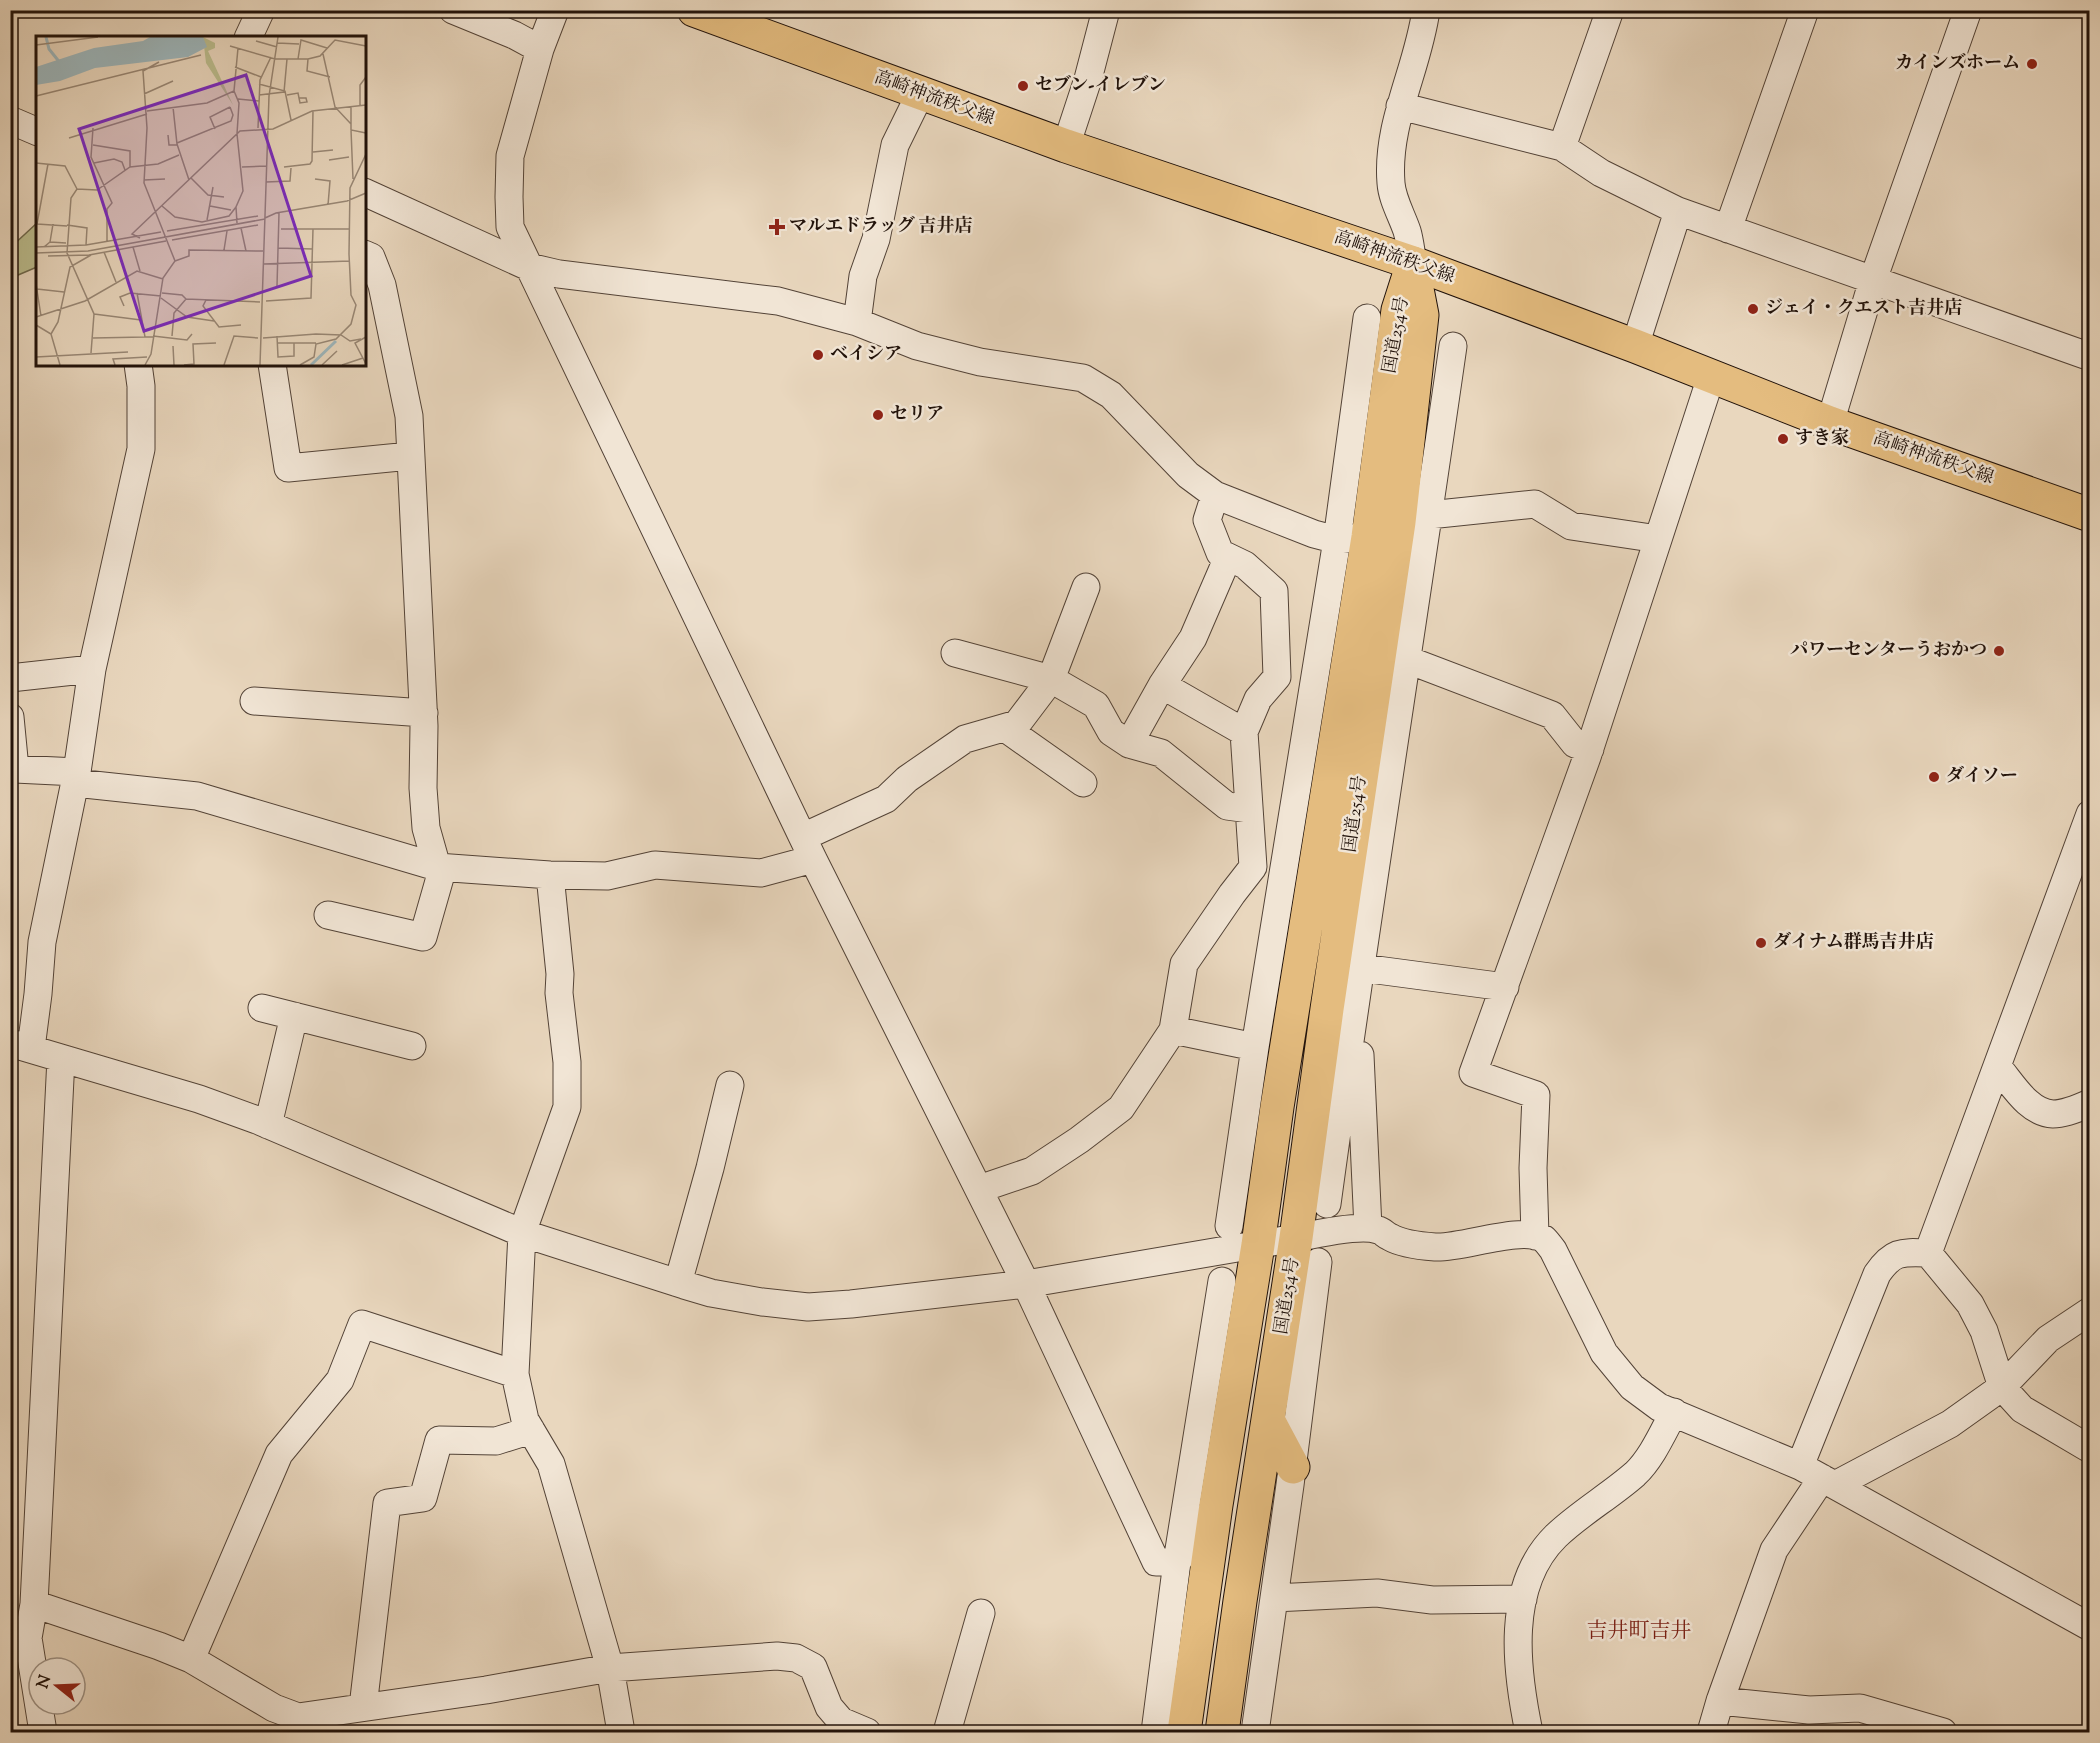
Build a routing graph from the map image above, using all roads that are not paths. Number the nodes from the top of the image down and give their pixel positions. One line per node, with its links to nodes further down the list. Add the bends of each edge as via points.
1 (261, 10): 10 (street)
2 (453, 10): 11 (street)
3 (555, 10): 11 (street)
4 (694, 10): 12 (main road, 高崎神流秩父線)
5 (1106, 10): 16 (street)
6 (1426, 10): 13 (street)
7 (1610, 10): 17 (street)
8 (1805, 10): 20 (street)
9 (1968, 10): 24 (street)
10 (250, 36)
11 (540, 50): 23 (street, via 510,156 510,227)
12 (920, 94): 16 (main road, 高崎神流秩父線); 26 (street, via 895,145 876,239 863,276)
13 (1400, 106): 17 (street); 22 (street, via 1392,137 1390,185 1408,234)
14 (10, 120): 15 (street)
15 (36, 131)
16 (1066, 147): 22 (main road, 高崎神流秩父線)
17 (1562, 147): 19 (street, via 1601,173)
18 (366, 193): 23 (street)
19 (1678, 211): 20 (street); 28 (street)
20 (1728, 229): 24 (street)
21 (366, 255): 34 (street, via 371,257 382,285 409,416)
22 (1413, 263): 28 (main road, 高崎神流秩父線); 35 (main road, 国道254号, via 1422,315); 39 (main road, 国道254号, via 1398,310)
23 (529, 267): 26 (street, via 778,301); 61 (street)
24 (1873, 280): 29 (street); 33 (street)
25 (1367, 318): 39 (street)
26 (857, 322): 36 (street, via 917,346 980,362 1083,378 1111,395 1188,475)
27 (1453, 346): 37 (street)
28 (1635, 346): 32 (main road, 高崎神流秩父線)
29 (2085, 356)
30 (138, 366): 46 (street, via 141,449)
31 (272, 366): 34 (street, via 288,468)
32 (1711, 377): 33 (main road, 高崎神流秩父線); 40 (street)
33 (1830, 423): 38 (main road, 高崎神流秩父線)
34 (410, 456): 51 (street)
35 (1403, 489): 41 (street); 68 (main road, 国道254号)
36 (1215, 495): 39 (street, via 1314,534); 42 (street, via 1207,520 1220,553)
37 (1429, 515): 40 (street, via 1535,504 1571,526); 41 (street)
38 (2090, 515)
39 (1352, 538): 71 (street); 79 (main road, 国道254号)
40 (1658, 539): 56 (street)
41 (1426, 544): 45 (street)
42 (1228, 557): 49 (street, via 1192,638); 54 (street, via 1245,565 1275,591 1276,677 1258,699)
43 (1086, 587): 48 (street)
44 (955, 653): 48 (street)
45 (1408, 660): 56 (street, via 1552,716 1575,744); 65 (street)
46 (92, 669): 47 (street); 57 (street)
47 (10, 678)
48 (1051, 679): 53 (street, via 1017,724); 55 (street, via 1096,705 1111,732)
49 (1162, 685): 54 (street); 55 (street)
50 (254, 701): 51 (street)
51 (424, 714): 62 (street, via 426,828)
52 (10, 717): 57 (street, via 15,769)
53 (1005, 728): 58 (street); 61 (street, via 965,739 907,779 886,799)
54 (1244, 732): 59 (street)
55 (1129, 744): 59 (street, via 1161,753 1227,806)
56 (1590, 749): 66 (street)
57 (76, 778): 62 (street, via 197,796); 72 (street, via 42,942 38,994)
58 (1083, 783)
59 (1250, 809): 70 (street, via 1253,867 1184,964)
60 (2090, 814): 76 (street)
61 (808, 848): 63 (street, via 761,873 655,866 607,876); 81 (street)
62 (440, 867): 63 (street); 64 (street, via 423,937)
63 (550, 875): 85 (street, via 567,1062 567,1107)
64 (328, 915)
65 (1362, 964): 66 (street); 68 (street); 74 (street)
66 (1505, 987): 86 (street, via 1473,1073 1536,1095)
67 (262, 1008): 69 (street)
68 (1327, 1010): 87 (main road, 国道254号)
69 (294, 1016): 73 (street); 80 (street)
70 (1173, 1030): 71 (street); 81 (street, via 1121,1108 1032,1171)
71 (1256, 1041): 79 (street); 83 (street)
72 (21, 1045): 75 (street)
73 (412, 1046)
74 (1347, 1054): 82 (street); 84 (street, via 1360,1055)
75 (61, 1058): 80 (street, via 199,1099); 107 (street)
76 (1997, 1066): 78 (street, via 2030,1106 2052,1114); 89 (street)
77 (730, 1085): 92 (street)
78 (2090, 1103)
79 (1277, 1107): 88 (main road, 国道254号)
80 (268, 1125): 85 (street)
81 (979, 1189): 93 (street)
82 (1327, 1204)
83 (1229, 1226)
84 (1368, 1228): 86 (street, via 1381,1230 1390,1238 1437,1247); 87 (street)
85 (522, 1233): 92 (street); 95 (street)
86 (1535, 1236): 97 (street, via 1553,1250 1604,1353 1616,1369 1632,1387 1659,1407)
87 (1296, 1238): 88 (street); 98 (main road, 国道254号)
88 (1258, 1245): 93 (street); 103 (main road, 国道254号)
89 (1928, 1253): 96 (street, via 1970,1304 1984,1331); 102 (street, via 1893,1255 1877,1274)
90 (1318, 1262): 101 (street)
91 (1222, 1281): 104 (street)
92 (678, 1283): 93 (street, via 711,1293 808,1307)
93 (1026, 1284): 104 (street, via 1156,1562)
94 (2090, 1311): 96 (street, via 2048,1339)
95 (515, 1374): 99 (street); 110 (street, via 362,1324 340,1380 279,1454)
96 (2002, 1387): 100 (street, via 2022,1409); 102 (street, via 1950,1424)
97 (1674, 1412): 102 (street); 106 (street, via 1637,1472 1556,1537 1535,1566)
98 (1268, 1420): 101 (main road); 120 (main road, 国道254号)
99 (531, 1430): 111 (street, via 551,1464); 113 (street, via 496,1441 439,1440 423,1498 387,1503)
100 (2090, 1449)
101 (1293, 1467): 105 (street)
102 (1819, 1476): 109 (street); 112 (street, via 1774,1550)
103 (1216, 1505): 104 (street); 119 (main road, 国道254号)
104 (1177, 1562): 118 (street)
105 (1274, 1598): 106 (street, via 1377,1593 1432,1600); 121 (street)
106 (1523, 1599): 122 (street, via 1519,1659)
107 (34, 1604): 110 (street); 114 (street, via 28,1638)
108 (981, 1613): 117 (street)
109 (2090, 1627)
110 (191, 1659): 113 (street, via 274,1707 298,1716)
111 (610, 1668): 113 (street); 115 (street); 116 (street, via 777,1656 796,1658 813,1667 829,1707 841,1721)
112 (1720, 1701): 123 (street); 124 (street, via 1809,1710 1860,1708)
113 (363, 1707)
114 (43, 1732)
115 (621, 1732)
116 (867, 1732)
117 (947, 1732)
118 (1155, 1732)
119 (1184, 1732)
120 (1222, 1732)
121 (1255, 1732)
122 (1529, 1732)
123 (1711, 1732)
124 (1943, 1732)

